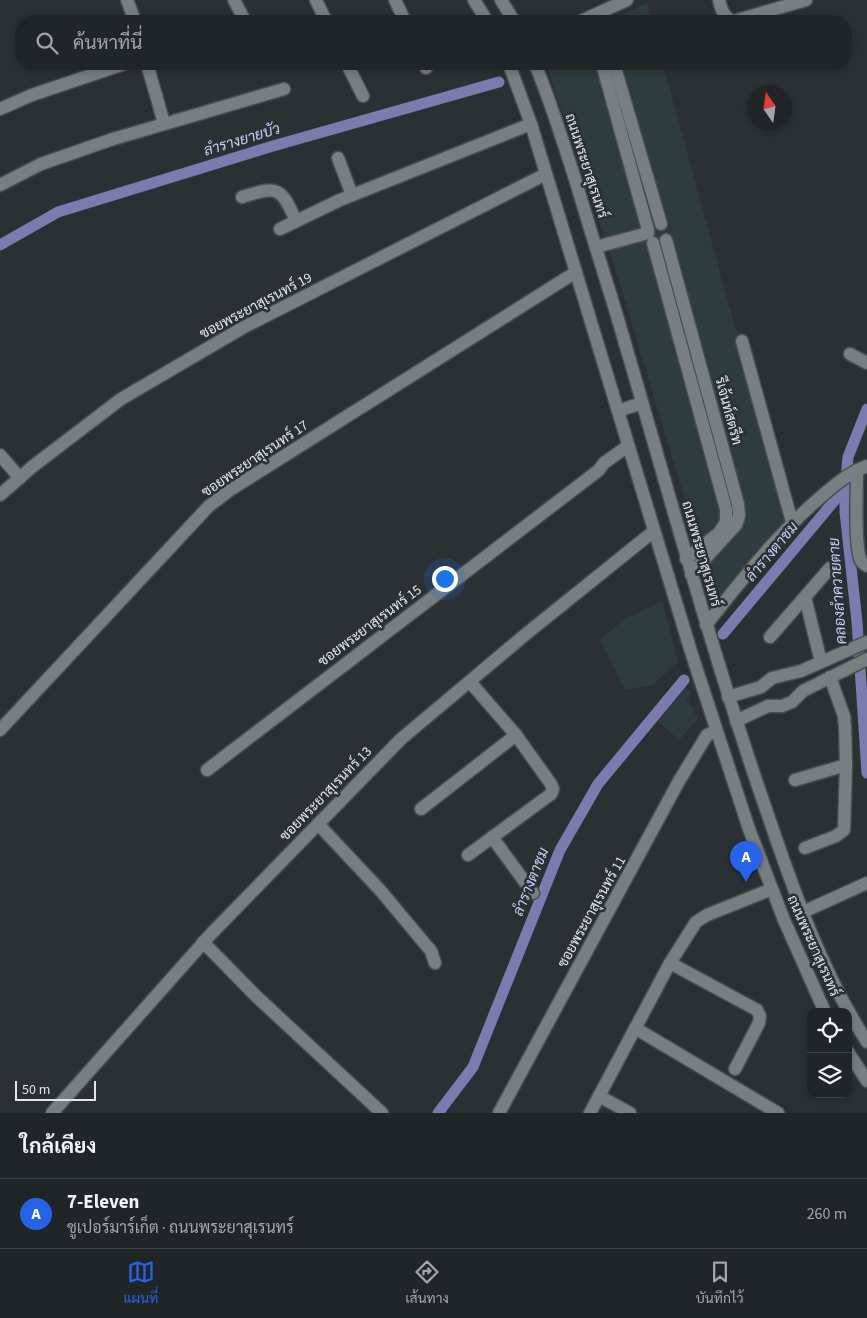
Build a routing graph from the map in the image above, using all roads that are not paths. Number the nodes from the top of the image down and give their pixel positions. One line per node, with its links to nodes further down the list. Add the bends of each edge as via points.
1 (127, 0): 10 (street)
2 (234, 0): 11 (street)
3 (316, 0): 12 (street)
4 (395, 0): 13 (street)
5 (474, 0): 14 (street)
6 (501, 0): 15 (street)
7 (627, 0): 16 (street)
8 (719, 0): 17 (street)
9 (806, 0): 18 (street)
10 (132, 15)
11 (242, 15)
12 (323, 15)
13 (402, 15)
14 (483, 15)
15 (510, 15)
16 (594, 15)
17 (725, 15)
18 (755, 15)
19 (106, 70): 28 (street)
20 (149, 70): 29 (street)
21 (351, 70): 27 (street)
22 (511, 70): 30 (street, ถนนพระยาสุเรนทร์)
23 (537, 70): 41 (street, ถนนพระยาสุเรนทร์)
24 (604, 70): 39 (street, รีเจ้นท์สตรีท)
25 (616, 70): 37 (street, รีเจ้นท์สตรีท)
26 (284, 89): 29 (street)
27 (363, 96)
28 (0, 109)
29 (164, 124): 33 (street, via 40,164)
30 (531, 124): 32 (street, ถนนพระยาสุเรนทร์); 34 (street)
31 (338, 158): 34 (street)
32 (546, 174): 42 (street, ถนนพระยาสุเรนทร์); 51 (street, ซอยพระยาสุเรนทร์ 19, via 244,327 121,399)
33 (0, 185)
34 (352, 195): 36 (street)
35 (242, 198): 36 (street, via 266,189 274,190 289,204)
36 (296, 221): 38 (street)
37 (661, 224): 39 (street, via 652,226); 40 (street, รีเจ้นท์สตรีท, via 668,231)
38 (280, 229)
39 (650, 237): 40 (street, via 661,244); 41 (street); 55 (street, รีเจ้นท์สตรีท, via 726,510 726,522 719,533)
40 (666, 240): 58 (street, รีเจ้นท์สตรีท, via 738,510 736,524)
41 (597, 251): 46 (street, ถนนพระยาสุเรนทร์)
42 (576, 272): 47 (street, ถนนพระยาสุเรนทร์); 71 (street, ซอยพระยาสุเรนทร์ 17, via 209,506)
43 (742, 341): 53 (street)
44 (850, 354): 45 (street)
45 (867, 363)
46 (642, 403): 47 (street); 55 (street, ถนนพระยาสุเรนทร์)
47 (618, 411): 48 (street, ถนนพระยาสุเรนทร์)
48 (630, 450): 54 (street, ถนนพระยาสุเรนทร์); 75 (street, ซอยพระยาสุเรนทร์ 15, via 604,462 599,470)
49 (0, 455): 51 (street)
50 (859, 469): 53 (street, via 834,485); 56 (street, via 856,515 859,555)
51 (20, 478): 52 (street, ซอยพระยาสุเรนทร์ 19)
52 (0, 496)
53 (792, 522): 60 (street)
54 (654, 531): 66 (street, ซอยพระยาสุเรนทร์ 13); 72 (street, ถนนพระยาสุเรนทร์)
55 (686, 560): 58 (street, ถนนพระยาสุเรนทร์)
56 (867, 566)
57 (830, 568): 59 (street)
58 (691, 574): 60 (street, ถนนพระยาสุเรนทร์)
59 (805, 597): 61 (street); 64 (street)
60 (706, 625): 68 (street, ถนนพระยาสุเรนทร์)
61 (770, 637)
62 (867, 642): 64 (street)
63 (867, 660): 65 (street)
64 (821, 662): 67 (street, via 772,678)
65 (830, 677): 69 (street, via 803,690 792,702); 74 (street, via 844,716)
66 (470, 682): 73 (street); 78 (street, ซอยพระยาสุเรนทร์ 13, via 401,739)
67 (761, 687): 68 (street); 69 (street)
68 (728, 698): 70 (street, ถนนพระยาสุเรนทร์)
69 (768, 706): 70 (street)
70 (736, 721): 85 (street, ถนนพระยาสุเรนทร์, via 780,854)
71 (0, 730)
72 (716, 731): 83 (street, ถนนพระยาสุเรนทร์); 98 (street, ซอยพระยาสุเรนทร์ 11, via 707,735 679,781)
73 (516, 735): 77 (street); 79 (street, via 553,789 551,794)
74 (846, 765): 76 (street); 80 (street, via 844,830)
75 (207, 770)
76 (795, 780)
77 (421, 809)
78 (318, 824): 86 (street, ซอยพระยาสุเรนทร์ 13); 87 (street, via 380,890 431,951)
79 (492, 837): 81 (street); 84 (street)
80 (805, 848)
81 (468, 855)
82 (863, 885): 85 (street)
83 (772, 889): 88 (street, via 696,922); 89 (street, ถนนพระยาสุเรนทร์)
84 (533, 893)
85 (803, 912): 91 (street, ถนนพระยาสุเรนทร์, via 832,978)
86 (203, 942): 96 (street, ซอยพระยาสุเรนทร์ 13); 97 (street)
87 (435, 963)
88 (670, 963): 90 (street); 93 (street, via 757,1010 759,1023)
89 (823, 1008)
90 (635, 1028): 95 (street); 101 (street)
91 (867, 1042)
92 (849, 1053): 94 (street)
93 (735, 1069)
94 (867, 1081)
95 (599, 1096): 99 (street); 100 (street)
96 (52, 1113)
97 (382, 1113)
98 (499, 1113)
99 (590, 1113)
100 (630, 1113)
101 (778, 1113)

